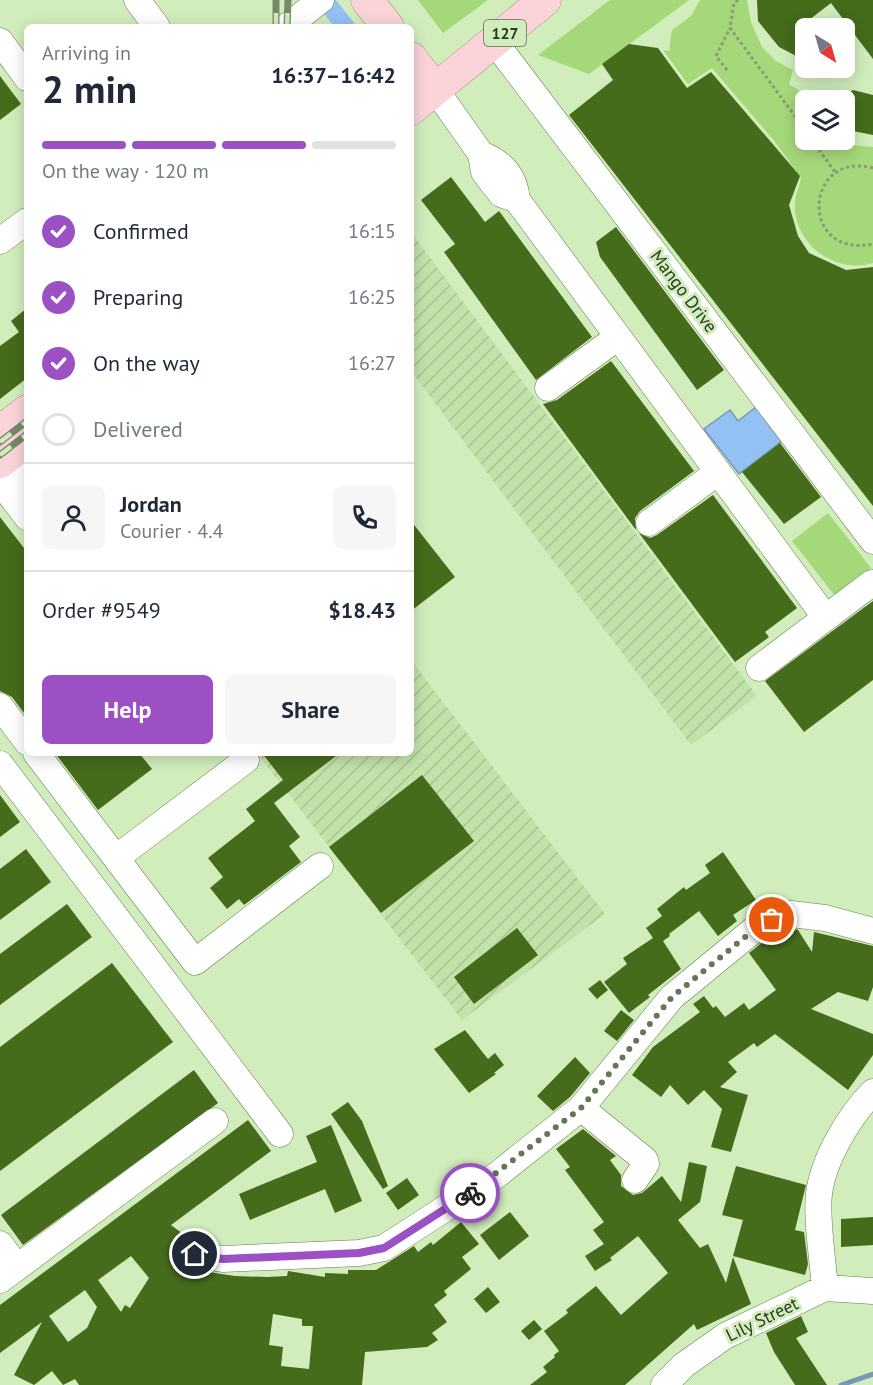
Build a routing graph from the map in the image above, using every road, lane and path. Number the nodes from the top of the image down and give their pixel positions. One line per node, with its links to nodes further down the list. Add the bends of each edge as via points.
1 (137, 0): 5 (street)
2 (321, 0): 6 (street)
3 (545, 0): 9 (main road, 127)
4 (735, 1): 7 (path)
5 (155, 24)
6 (290, 24)
7 (730, 28): 11 (path, via 716,56); 15 (path)
8 (0, 41): 12 (street)
9 (494, 42): 13 (main road, 127); 34 (street, Mango Drive)
10 (414, 62): 13 (main road)
11 (727, 70)
12 (24, 74)
13 (435, 89): 14 (main road, 127); 16 (main road, 127); 23 (street, via 481,154 499,161 516,183 517,200)
14 (414, 106)
15 (795, 116)
16 (414, 128)
17 (820, 150): 19 (path)
18 (873, 168): 19 (path, via 848,167)
19 (836, 172): 22 (path, via 820,195 820,220 842,243 861,247)
20 (24, 223): 21 (street)
21 (0, 242)
22 (873, 244)
23 (618, 337): 24 (street); 30 (street)
24 (548, 388)
25 (24, 413): 26 (main road)
26 (0, 432)
27 (24, 443): 28 (main road)
28 (0, 463): 31 (street, via 19,469)
29 (0, 471): 32 (street, via 1,483)
30 (718, 472): 33 (street); 36 (street)
31 (24, 475)
32 (24, 513)
33 (649, 523)
34 (873, 541)
35 (872, 583): 36 (street)
36 (826, 618): 37 (street)
37 (759, 668)
38 (0, 706): 39 (street)
39 (24, 738)
40 (38, 756): 43 (street)
41 (246, 760): 43 (street)
42 (0, 764): 49 (street)
43 (116, 858): 44 (street, via 195,962)
44 (321, 866)
45 (873, 931): 47 (street, via 825,918 790,914 756,928 672,997)
46 (873, 1092): 54 (street, via 837,1141 819,1194)
47 (581, 1108): 50 (street, via 645,1160); 52 (street, via 497,1175 384,1248 359,1253 223,1259)
48 (216, 1120): 53 (street)
49 (280, 1134)
50 (635, 1180)
51 (0, 1244): 53 (street)
52 (195, 1254)
53 (8, 1274)
54 (825, 1288): 55 (street, Lily Street); 56 (street, Lily Street, via 724,1336)
55 (873, 1291)
56 (664, 1385)

